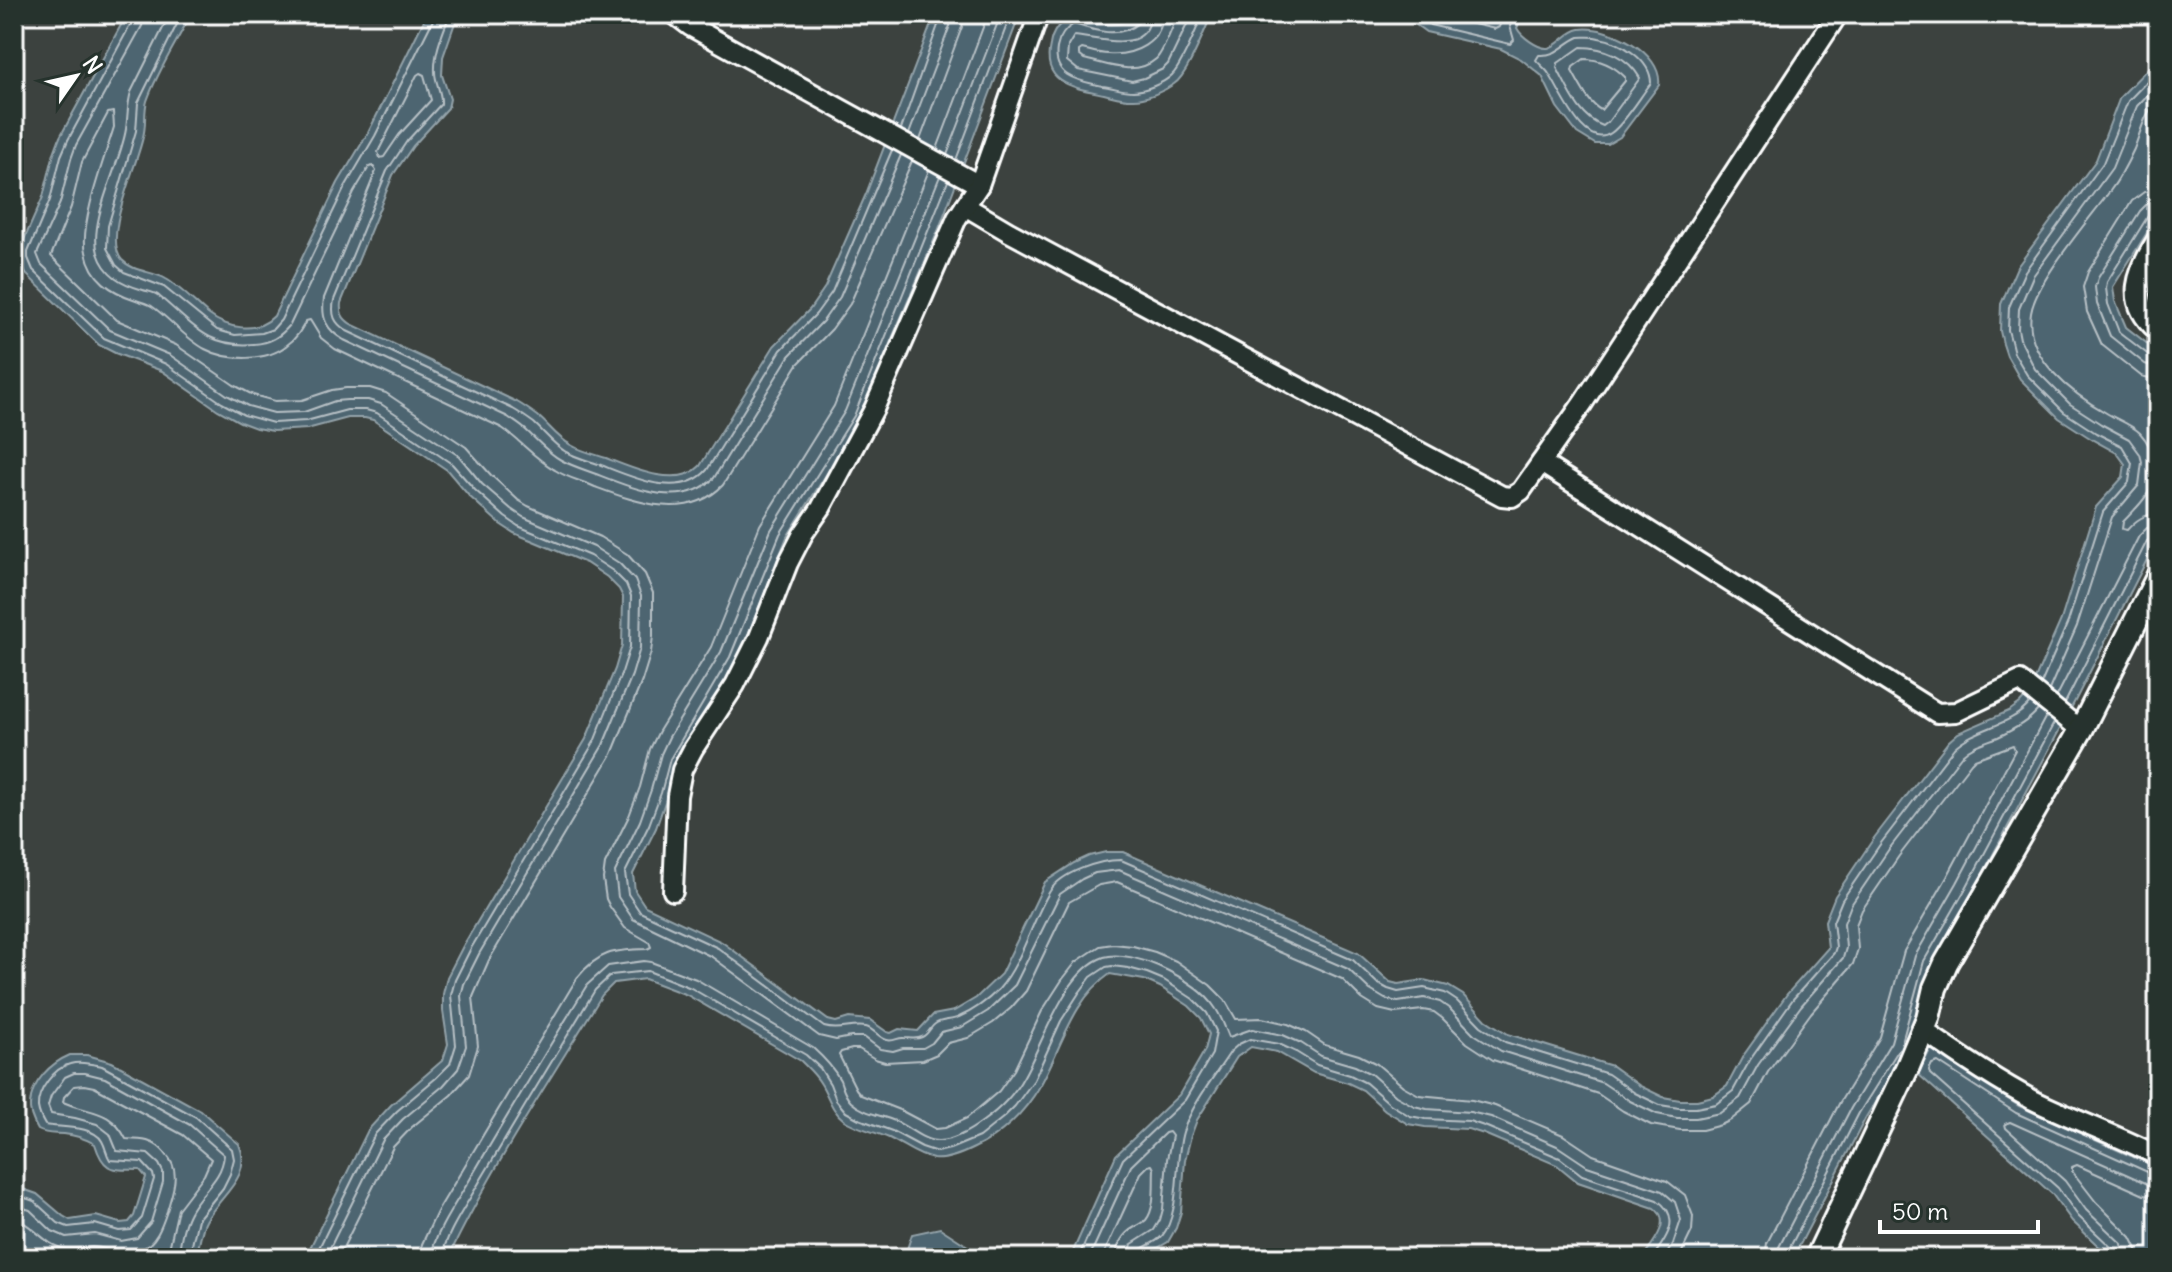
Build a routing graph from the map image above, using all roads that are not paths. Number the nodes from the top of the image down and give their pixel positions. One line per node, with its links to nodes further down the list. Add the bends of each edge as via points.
1 (674, 14): 4 (street)
2 (1039, 14): 4 (street)
3 (1838, 14): 8 (street)
4 (972, 181): 5 (street)
5 (965, 206): 8 (street, via 1502,496 1521,491); 11 (street, via 874,409 788,563 735,685 682,770)
6 (2158, 242): 7 (street, via 2142,269 2139,288 2146,318)
7 (2158, 328)
8 (1541, 463): 10 (street, via 1937,713 1956,712 2020,681)
9 (2158, 577): 10 (street)
10 (2077, 727): 12 (street, via 1946,963)
11 (673, 891)
12 (1923, 1030): 13 (street, via 2033,1100); 14 (street)
13 (2158, 1156)
14 (1817, 1258)

